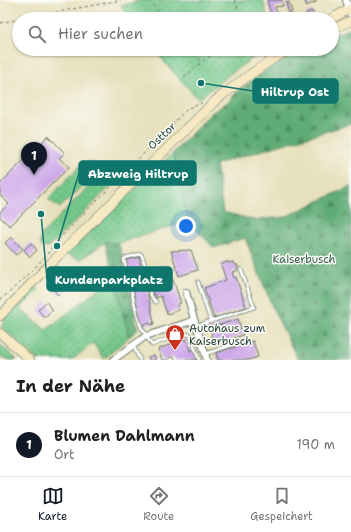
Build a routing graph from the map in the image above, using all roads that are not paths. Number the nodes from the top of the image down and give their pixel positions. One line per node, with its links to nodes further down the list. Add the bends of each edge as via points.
1 (346, 0): 2 (street)
2 (350, 12): 3 (main road)
3 (339, 16)
4 (351, 21): 5 (main road)
5 (339, 26)
6 (278, 56): 8 (main road, Osttor, via 215,101)
7 (241, 269): 15 (lane, via 254,308)
8 (43, 270): 12 (main road, Osttor); 13 (main road, Osttor)
9 (198, 282): 15 (lane)
10 (186, 292): 14 (street)
11 (156, 302): 18 (lane, via 150,292 141,254 125,258 138,318)
12 (0, 306)
13 (0, 316)
14 (194, 319): 16 (street); 18 (street)
15 (211, 322): 16 (lane)
16 (196, 326): 21 (street)
17 (0, 333): 22 (main road)
18 (146, 336): 20 (street); 25 (lane, via 152,345 184,333 190,335)
19 (241, 342): 21 (lane)
20 (133, 345): 23 (street); 24 (lane)
21 (206, 357)
22 (30, 360)
23 (112, 360)
24 (140, 360)
25 (199, 360)

